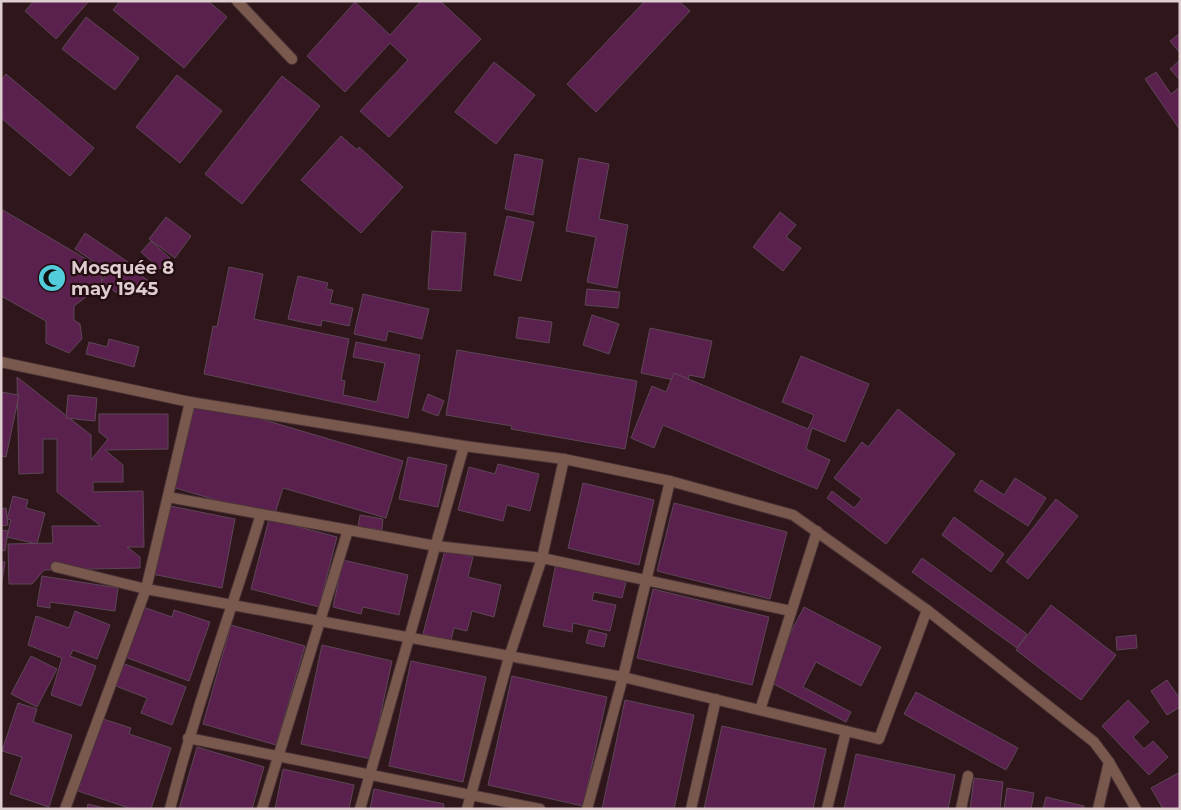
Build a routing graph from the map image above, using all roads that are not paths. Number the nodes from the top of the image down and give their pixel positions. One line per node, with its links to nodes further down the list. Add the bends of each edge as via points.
1 (237, 1): 2 (street)
2 (292, 59)
3 (1, 362): 4 (street)
4 (190, 402): 5 (street); 8 (street)
5 (464, 446): 6 (street); 12 (street)
6 (564, 459): 7 (street); 13 (street)
7 (670, 481): 11 (street, via 793,515); 15 (street)
8 (168, 496): 9 (street); 16 (street)
9 (261, 514): 10 (street); 17 (street)
10 (348, 530): 12 (street); 20 (street)
11 (817, 530): 18 (street); 19 (street)
12 (436, 546): 13 (street); 21 (street)
13 (542, 558): 15 (street); 22 (street)
14 (56, 567): 16 (street)
15 (646, 581): 19 (street); 23 (street)
16 (146, 589): 17 (street); 33 (street)
17 (233, 605): 20 (street); 27 (street)
18 (927, 610): 26 (street, via 879,739); 29 (street, via 1094,742)
19 (791, 611): 25 (street)
20 (320, 621): 21 (street); 28 (street)
21 (409, 638): 22 (street); 30 (street)
22 (509, 657): 23 (street); 32 (street)
23 (623, 677): 24 (street); 39 (street)
24 (716, 699): 25 (street); 40 (street)
25 (760, 710): 26 (street)
26 (846, 731): 41 (street)
27 (188, 738): 28 (street); 34 (street)
28 (278, 757): 30 (street); 35 (street)
29 (1109, 762): 43 (street); 44 (street)
30 (370, 774): 32 (street); 36 (street)
31 (968, 776): 42 (street)
32 (471, 795): 37 (street); 38 (street)
33 (65, 809)
34 (170, 809)
35 (262, 809)
36 (360, 809)
37 (467, 809)
38 (540, 809)
39 (587, 809)
40 (690, 809)
41 (827, 809)
42 (961, 809)
43 (1098, 809)
44 (1136, 809)

